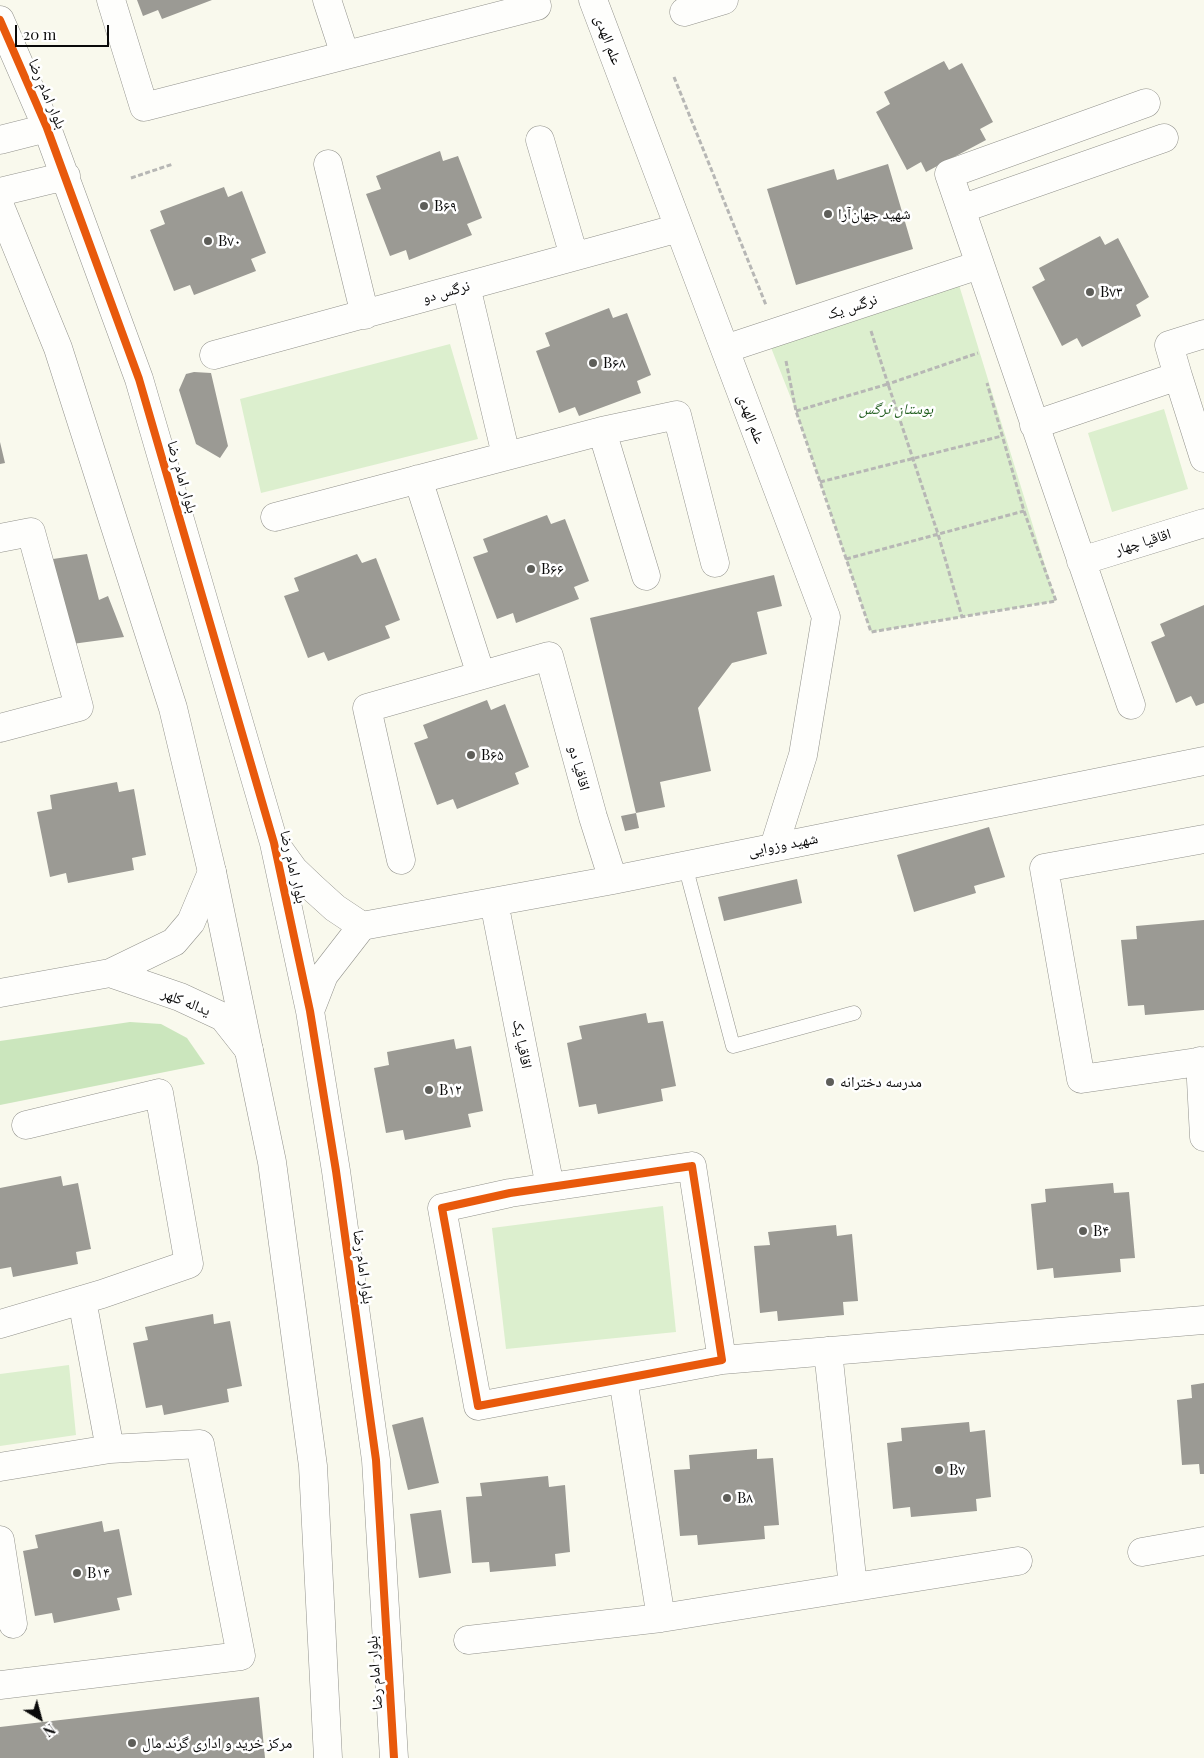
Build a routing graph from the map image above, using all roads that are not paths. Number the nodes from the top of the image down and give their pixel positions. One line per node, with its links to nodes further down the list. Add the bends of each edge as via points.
1 (111, 0): 8 (street, via 144,107)
2 (327, 0): 8 (street)
3 (593, 0): 19 (street, علم الهدی)
4 (724, 0): 6 (street)
5 (537, 6): 8 (street)
6 (684, 12)
7 (0, 20): 10 (street, بلوار امام رضا)
8 (346, 55)
9 (1146, 103): 18 (street, via 949,174)
10 (47, 128): 12 (street); 15 (street, بلوار امام رضا)
11 (1164, 138): 18 (street)
12 (0, 140)
13 (540, 140): 21 (street)
14 (328, 164): 25 (street)
15 (66, 176): 16 (street); 46 (street, بلوار امام رضا, via 139,379)
16 (0, 192)
17 (0, 206): 23 (street)
18 (961, 209): 22 (street)
19 (679, 228): 21 (street, نرگس دو); 27 (street, علم الهدی)
20 (0, 256): 23 (street)
21 (574, 256): 24 (street, نرگس دو)
22 (979, 265): 27 (street, نرگس یک); 30 (street)
23 (29, 273): 50 (street, via 58,348 174,708)
24 (466, 286): 25 (street, نرگس دو); 32 (street)
25 (365, 315): 28 (street, نرگس دو)
26 (1204, 334): 29 (street, via 1169,345)
27 (725, 349): 47 (street, علم الهدی, via 826,617 803,755)
28 (214, 355)
29 (1178, 376): 30 (street); 33 (street)
30 (1034, 425): 38 (street)
31 (602, 432): 32 (street); 39 (street, via 676,415); 40 (street)
32 (506, 455): 34 (street)
33 (1204, 458)
34 (418, 479): 35 (street); 41 (street)
35 (275, 517)
36 (1204, 523): 38 (street, اقاقیا چهار)
37 (0, 538): 43 (street, via 31,532 79,706)
38 (1081, 561): 42 (street)
39 (715, 563)
40 (646, 576)
41 (481, 675): 48 (street, via 367,708); 51 (street, اقاقیا دو, via 549,656)
42 (1131, 706)
43 (0, 728)
44 (1204, 761): 47 (street, شهید وزوایی)
45 (1204, 839): 59 (street, via 1044,868 1081,1079)
46 (274, 843): 53 (street, via 307,883); 56 (street, بلوار امام رضا)
47 (774, 847): 49 (street, شهید وزوایی)
48 (401, 860)
49 (685, 865): 51 (street, شهید وزوایی); 57 (lane, via 733,1046)
50 (212, 872): 54 (street, یداله کلهر, via 191,922 174,942); 58 (street)
51 (613, 880): 52 (street, شهید وزوایی)
52 (494, 902): 53 (street, شهید وزوایی); 62 (street, اقاقیا یک)
53 (362, 926): 56 (street, via 324,975)
54 (110, 973): 55 (street, یداله کلهر); 58 (street, یداله کلهر, via 180,997 223,1017)
55 (0, 993)
56 (310, 1011): 81 (street, بلوار امام رضا, via 376,1460)
57 (854, 1013)
58 (249, 1050): 80 (street, via 272,1162 313,1466)
59 (1202, 1061): 61 (street)
60 (26, 1125): 63 (street, via 159,1093 189,1264)
61 (1204, 1137)
62 (550, 1187): 67 (street, via 692,1166); 68 (street, via 442,1208 478,1406)
63 (82, 1300): 65 (street); 69 (street)
64 (1204, 1320): 66 (street)
65 (0, 1324)
66 (828, 1352): 67 (street); 75 (street)
67 (722, 1360): 68 (street)
68 (623, 1378): 76 (street)
69 (110, 1449): 70 (street); 79 (street, via 200,1444 241,1656)
70 (0, 1466)
71 (0, 1540): 77 (street)
72 (1204, 1541): 73 (street)
73 (1142, 1552)
74 (1018, 1561): 75 (street)
75 (853, 1586): 76 (street)
76 (661, 1618): 78 (street)
77 (12, 1624)
78 (468, 1640)
79 (0, 1685)
80 (328, 1758)
81 (394, 1758)

